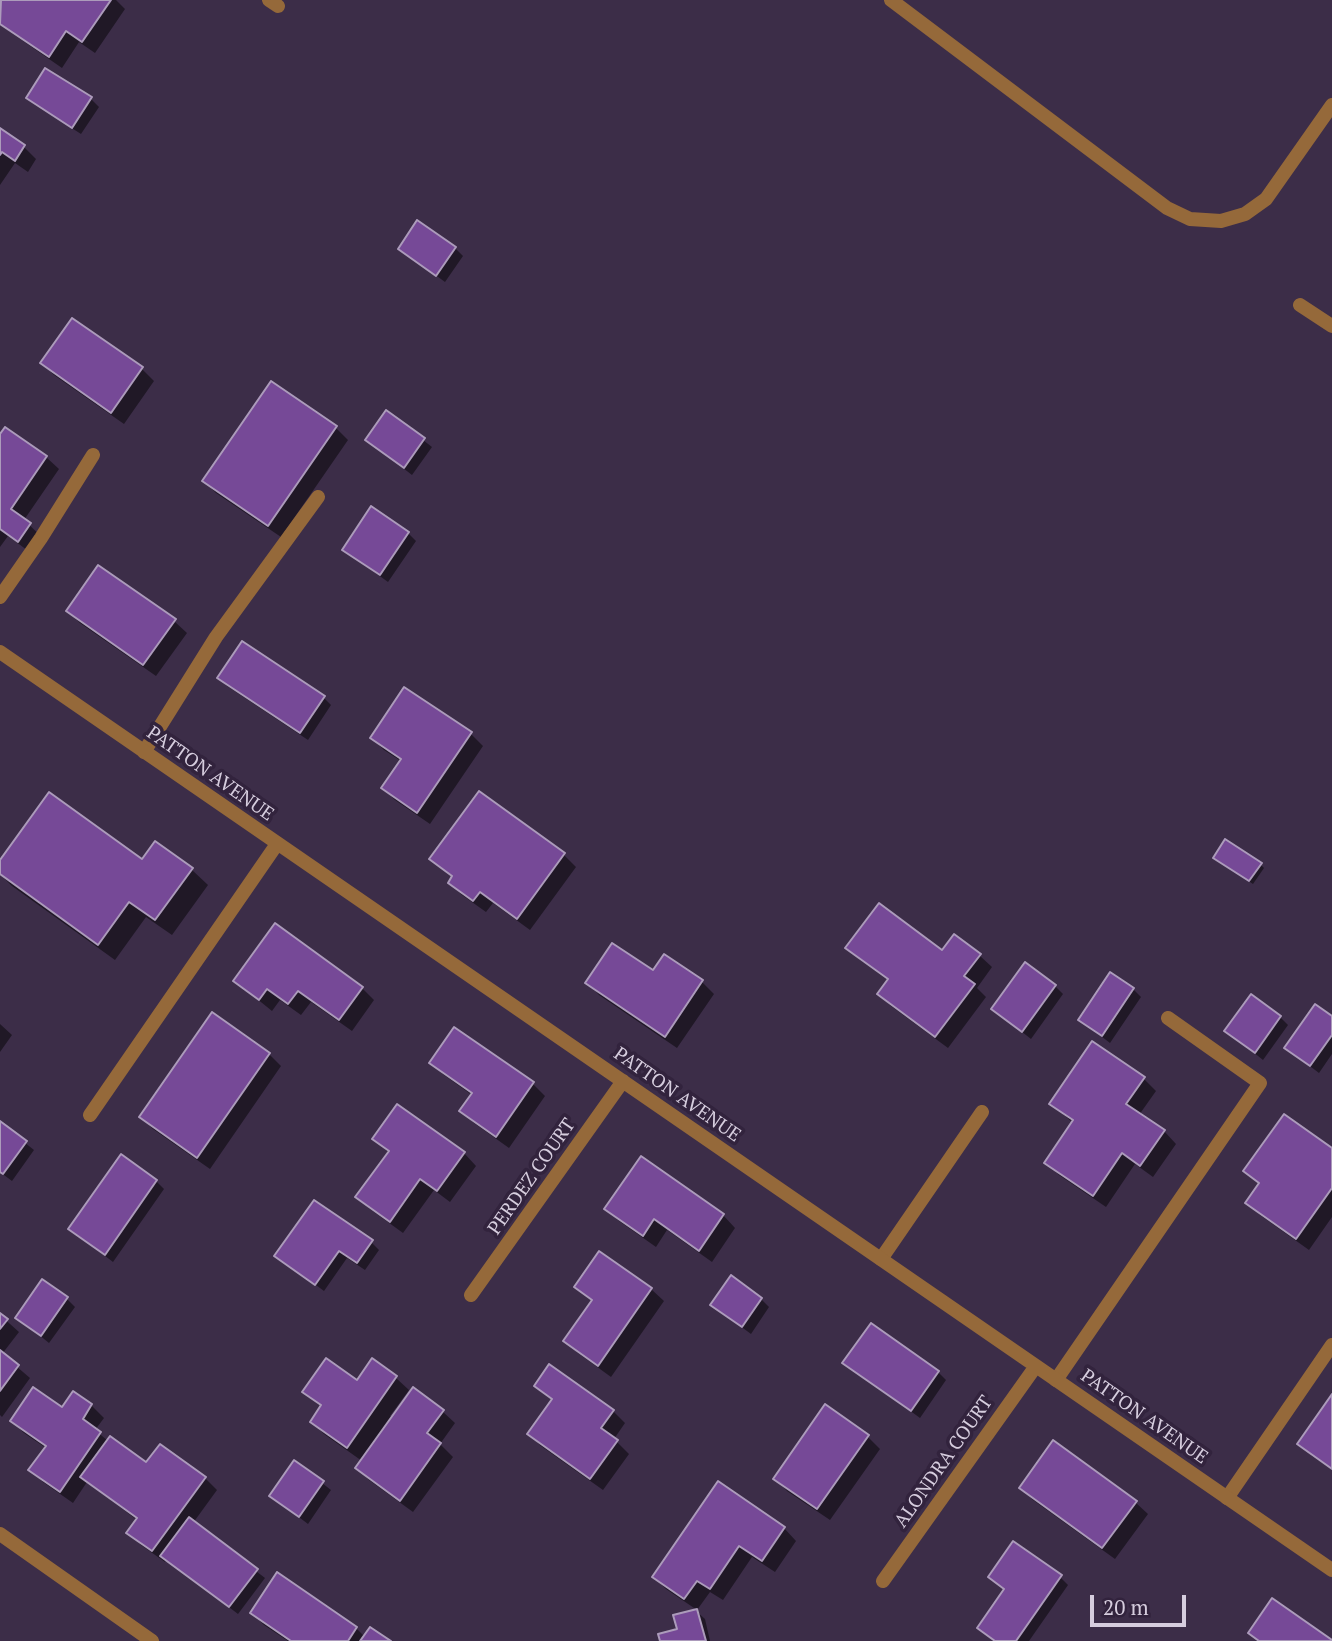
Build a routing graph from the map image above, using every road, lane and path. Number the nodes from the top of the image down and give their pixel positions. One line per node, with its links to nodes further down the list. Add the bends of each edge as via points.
1 (891, 0): 2 (street, via 1167,208 1191,219 1221,221 1245,214 1266,199)
2 (1332, 105)
3 (1300, 305): 4 (street)
4 (1332, 326)
5 (93, 455): 7 (street)
6 (318, 497): 9 (street, via 216,637)
7 (0, 597)
8 (0, 652): 9 (street, PATTON AVENUE)
9 (144, 752): 10 (street, PATTON AVENUE)
10 (277, 844): 12 (street, PATTON AVENUE); 14 (street)
11 (1168, 1018): 19 (street, via 1260,1083)
12 (623, 1081): 15 (street, PATTON AVENUE); 16 (street, PERDEZ COURT)
13 (982, 1112): 15 (street)
14 (90, 1115)
15 (881, 1259): 18 (street, PATTON AVENUE)
16 (471, 1295)
17 (1332, 1345): 20 (street)
18 (1035, 1366): 19 (street, PATTON AVENUE); 23 (street, ALONDRA COURT)
19 (1056, 1380): 20 (street, PATTON AVENUE)
20 (1227, 1498): 22 (street, PATTON AVENUE)
21 (0, 1534): 24 (street)
22 (1332, 1570)
23 (883, 1581)
24 (152, 1641)

